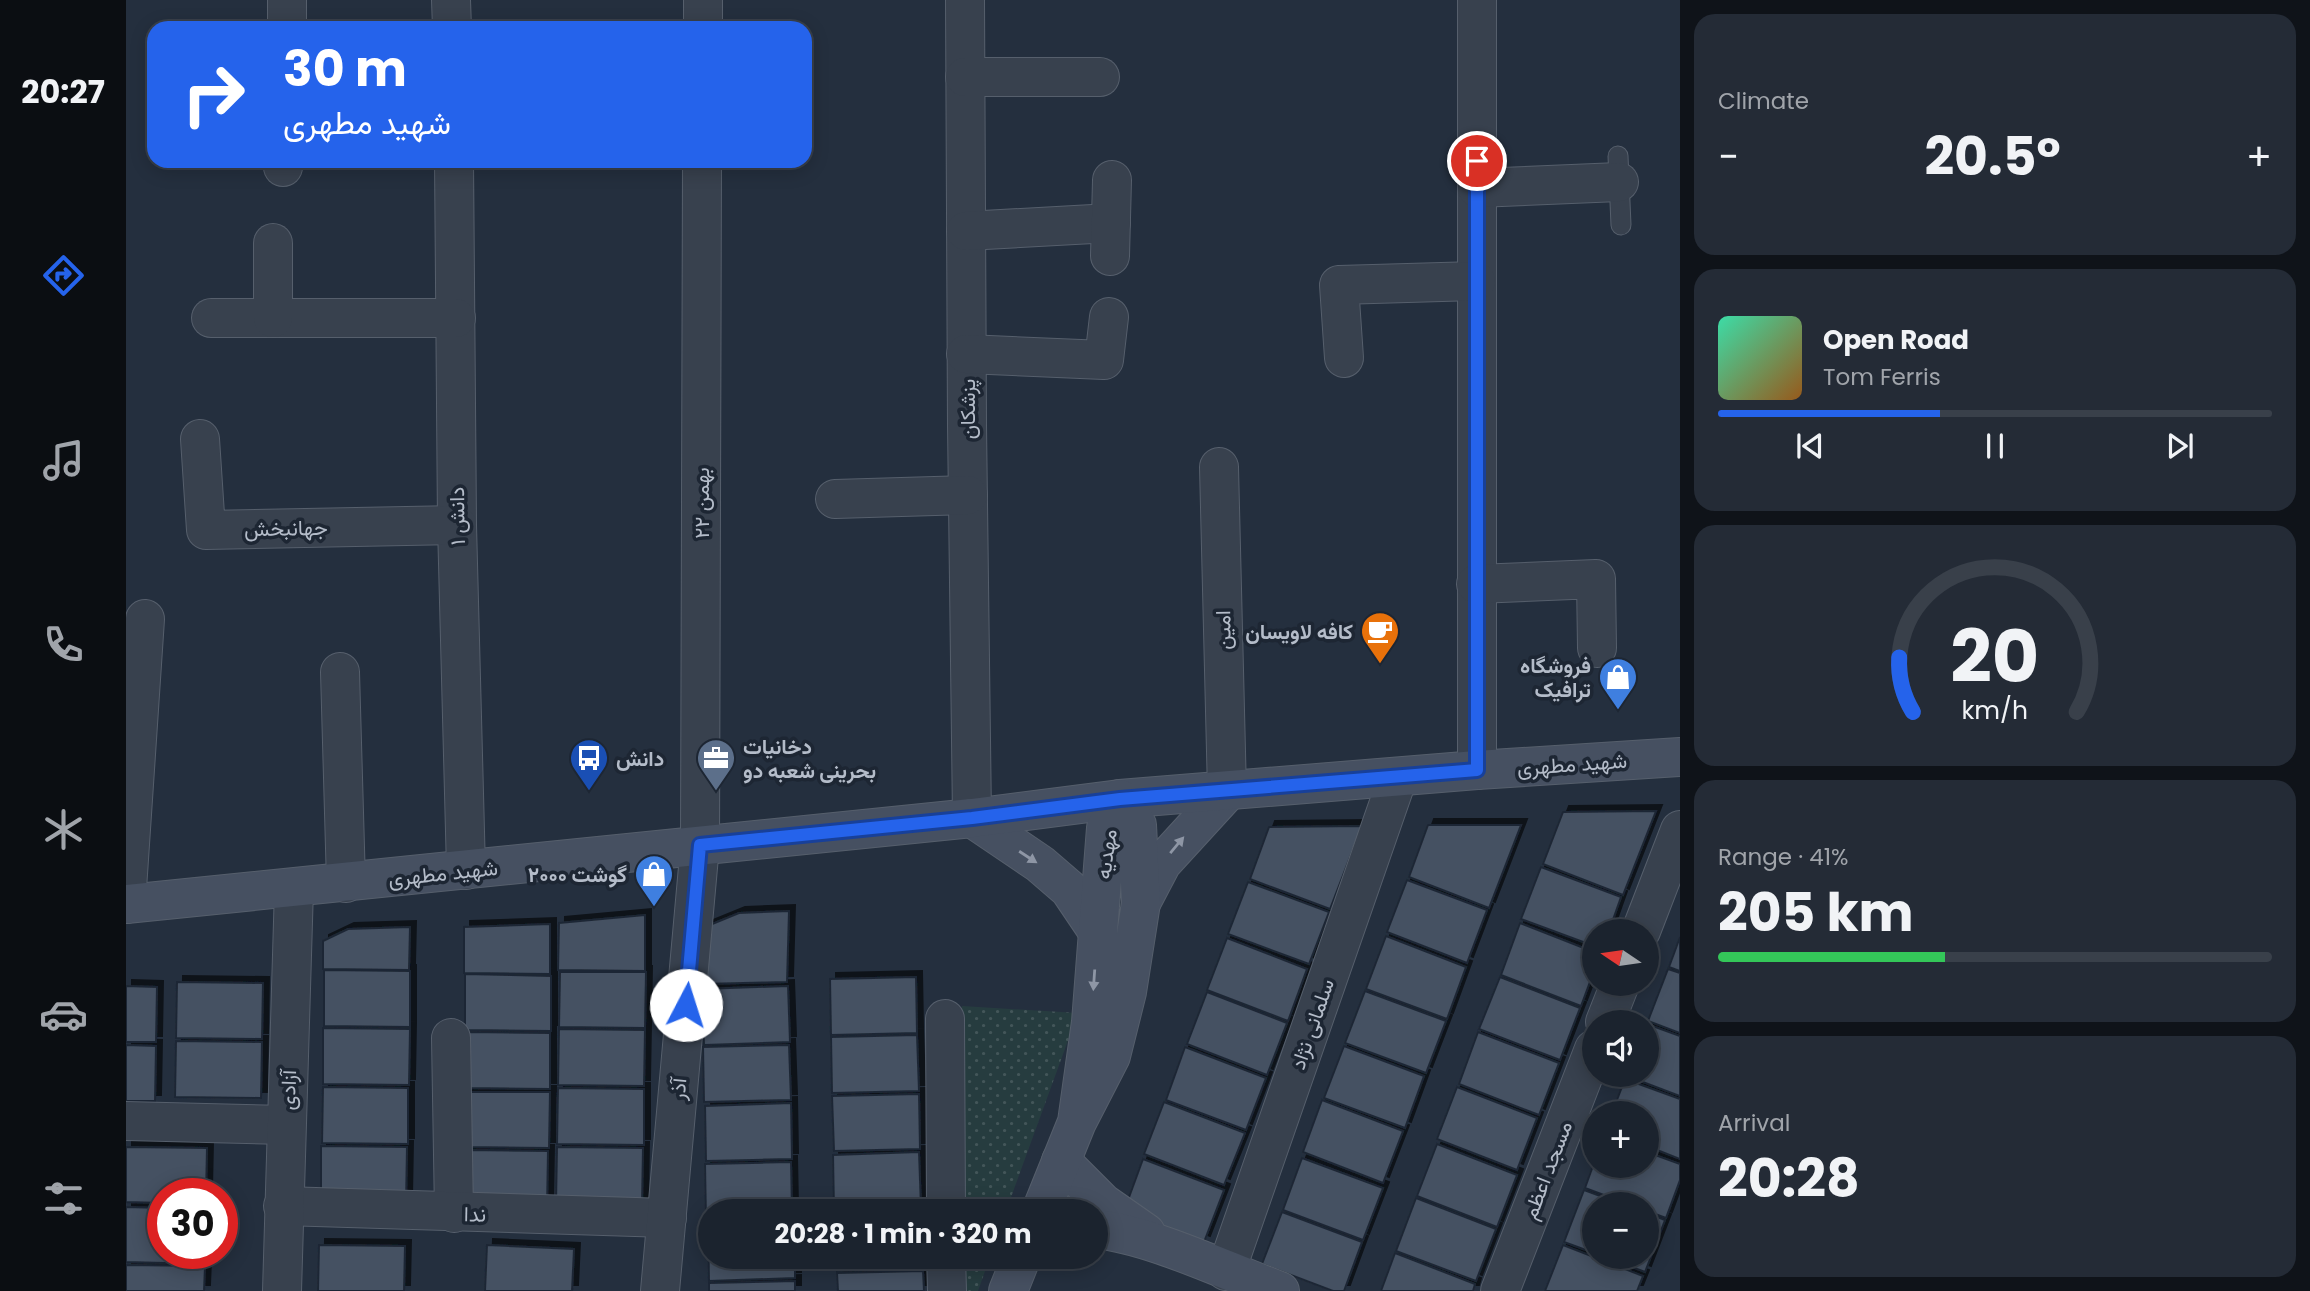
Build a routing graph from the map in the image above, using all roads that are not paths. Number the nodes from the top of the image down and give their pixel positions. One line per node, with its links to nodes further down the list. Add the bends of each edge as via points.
1 (287, 0): 6 (street)
2 (451, 0): 7 (street)
3 (703, 0): 8 (street)
4 (965, 0): 9 (street, پزشکان)
5 (1476, 0): 15 (street)
6 (287, 21)
7 (452, 21)
8 (703, 21)
9 (965, 77): 10 (street); 17 (street, پزشکان)
10 (1100, 77)
11 (454, 168): 23 (street, دانش ۱)
12 (702, 168): 42 (street, ۲۲ بهمن)
13 (1618, 169): 15 (street); 16 (lane)
14 (1112, 180): 17 (street, via 1110,240)
15 (1477, 188): 19 (street)
16 (1621, 225)
17 (966, 231): 24 (street, پزشکان)
18 (273, 243): 22 (street)
19 (1476, 281): 25 (street, via 1339,285); 31 (street)
20 (1109, 317): 24 (street, via 1104,360)
21 (211, 318): 22 (street)
22 (273, 318): 23 (street)
23 (456, 318): 30 (street, دانش ۱)
24 (966, 354): 28 (street, پزشکان)
25 (1344, 358)
26 (200, 439): 30 (street, جهانبخش, via 206,530)
27 (1219, 467): 38 (street, امین)
28 (968, 495): 29 (street); 40 (street, پزشکان)
29 (835, 499)
30 (457, 525): 43 (street, دانش ۱)
31 (1476, 584): 33 (street, via 1597,579); 36 (street)
32 (145, 619): 47 (street)
33 (1597, 648)
34 (340, 672): 44 (street)
35 (1680, 757): 36 (main road, شهید مطهری)
36 (1477, 770): 37 (main road, شهید مطهری)
37 (1398, 777): 38 (main road, شهید مطهری); 66 (street, سلمانی نژاد)
38 (1227, 792): 39 (main road, شهید مطهری); 46 (main road, one-way to 38, via 1162,863)
39 (1120, 799): 40 (main road, شهید مطهری); 46 (main road, مهدیه, via 1136,825); 49 (main road, مهدیه, via 1106,828)
40 (972, 818): 42 (main road, شهید مطهری); 49 (main road, one-way to 49, via 1069,889)
41 (1680, 830): 48 (street)
42 (700, 845): 43 (main road, شهید مطهری); 61 (street, آذر)
43 (466, 870): 44 (main road, شهید مطهری)
44 (346, 883): 45 (main road, شهید مطهری)
45 (294, 888): 47 (main road, شهید مطهری); 55 (street, آزادی)
46 (1141, 903): 54 (main road, مهدیه, via 1111,1056)
47 (126, 904)
48 (1645, 919)
49 (1098, 932): 54 (main road, مهدیه, one-way to 54)
50 (945, 1019): 57 (street)
51 (452, 1038): 60 (street)
52 (1582, 1080): 72 (street, مسجد اعظم)
53 (126, 1121): 55 (street)
54 (1077, 1122): 56 (main road, مهدیه)
55 (286, 1125): 59 (street, آزادی)
56 (1061, 1161): 58 (main road, مهدیه); 63 (main road, via 1103,1203)
57 (946, 1199)
58 (1046, 1199)
59 (283, 1206): 60 (street, ندا); 67 (street, آزادی)
60 (454, 1213): 61 (street, ندا)
61 (667, 1219): 68 (street, آذر)
62 (1108, 1230): 63 (main road)
63 (1168, 1248): 66 (main road)
64 (946, 1269): 69 (street)
65 (1017, 1269): 70 (main road)
66 (1226, 1271): 71 (main road)
67 (282, 1291)
68 (660, 1291)
69 (947, 1291)
70 (1008, 1291)
71 (1280, 1291)
72 (1500, 1291)

